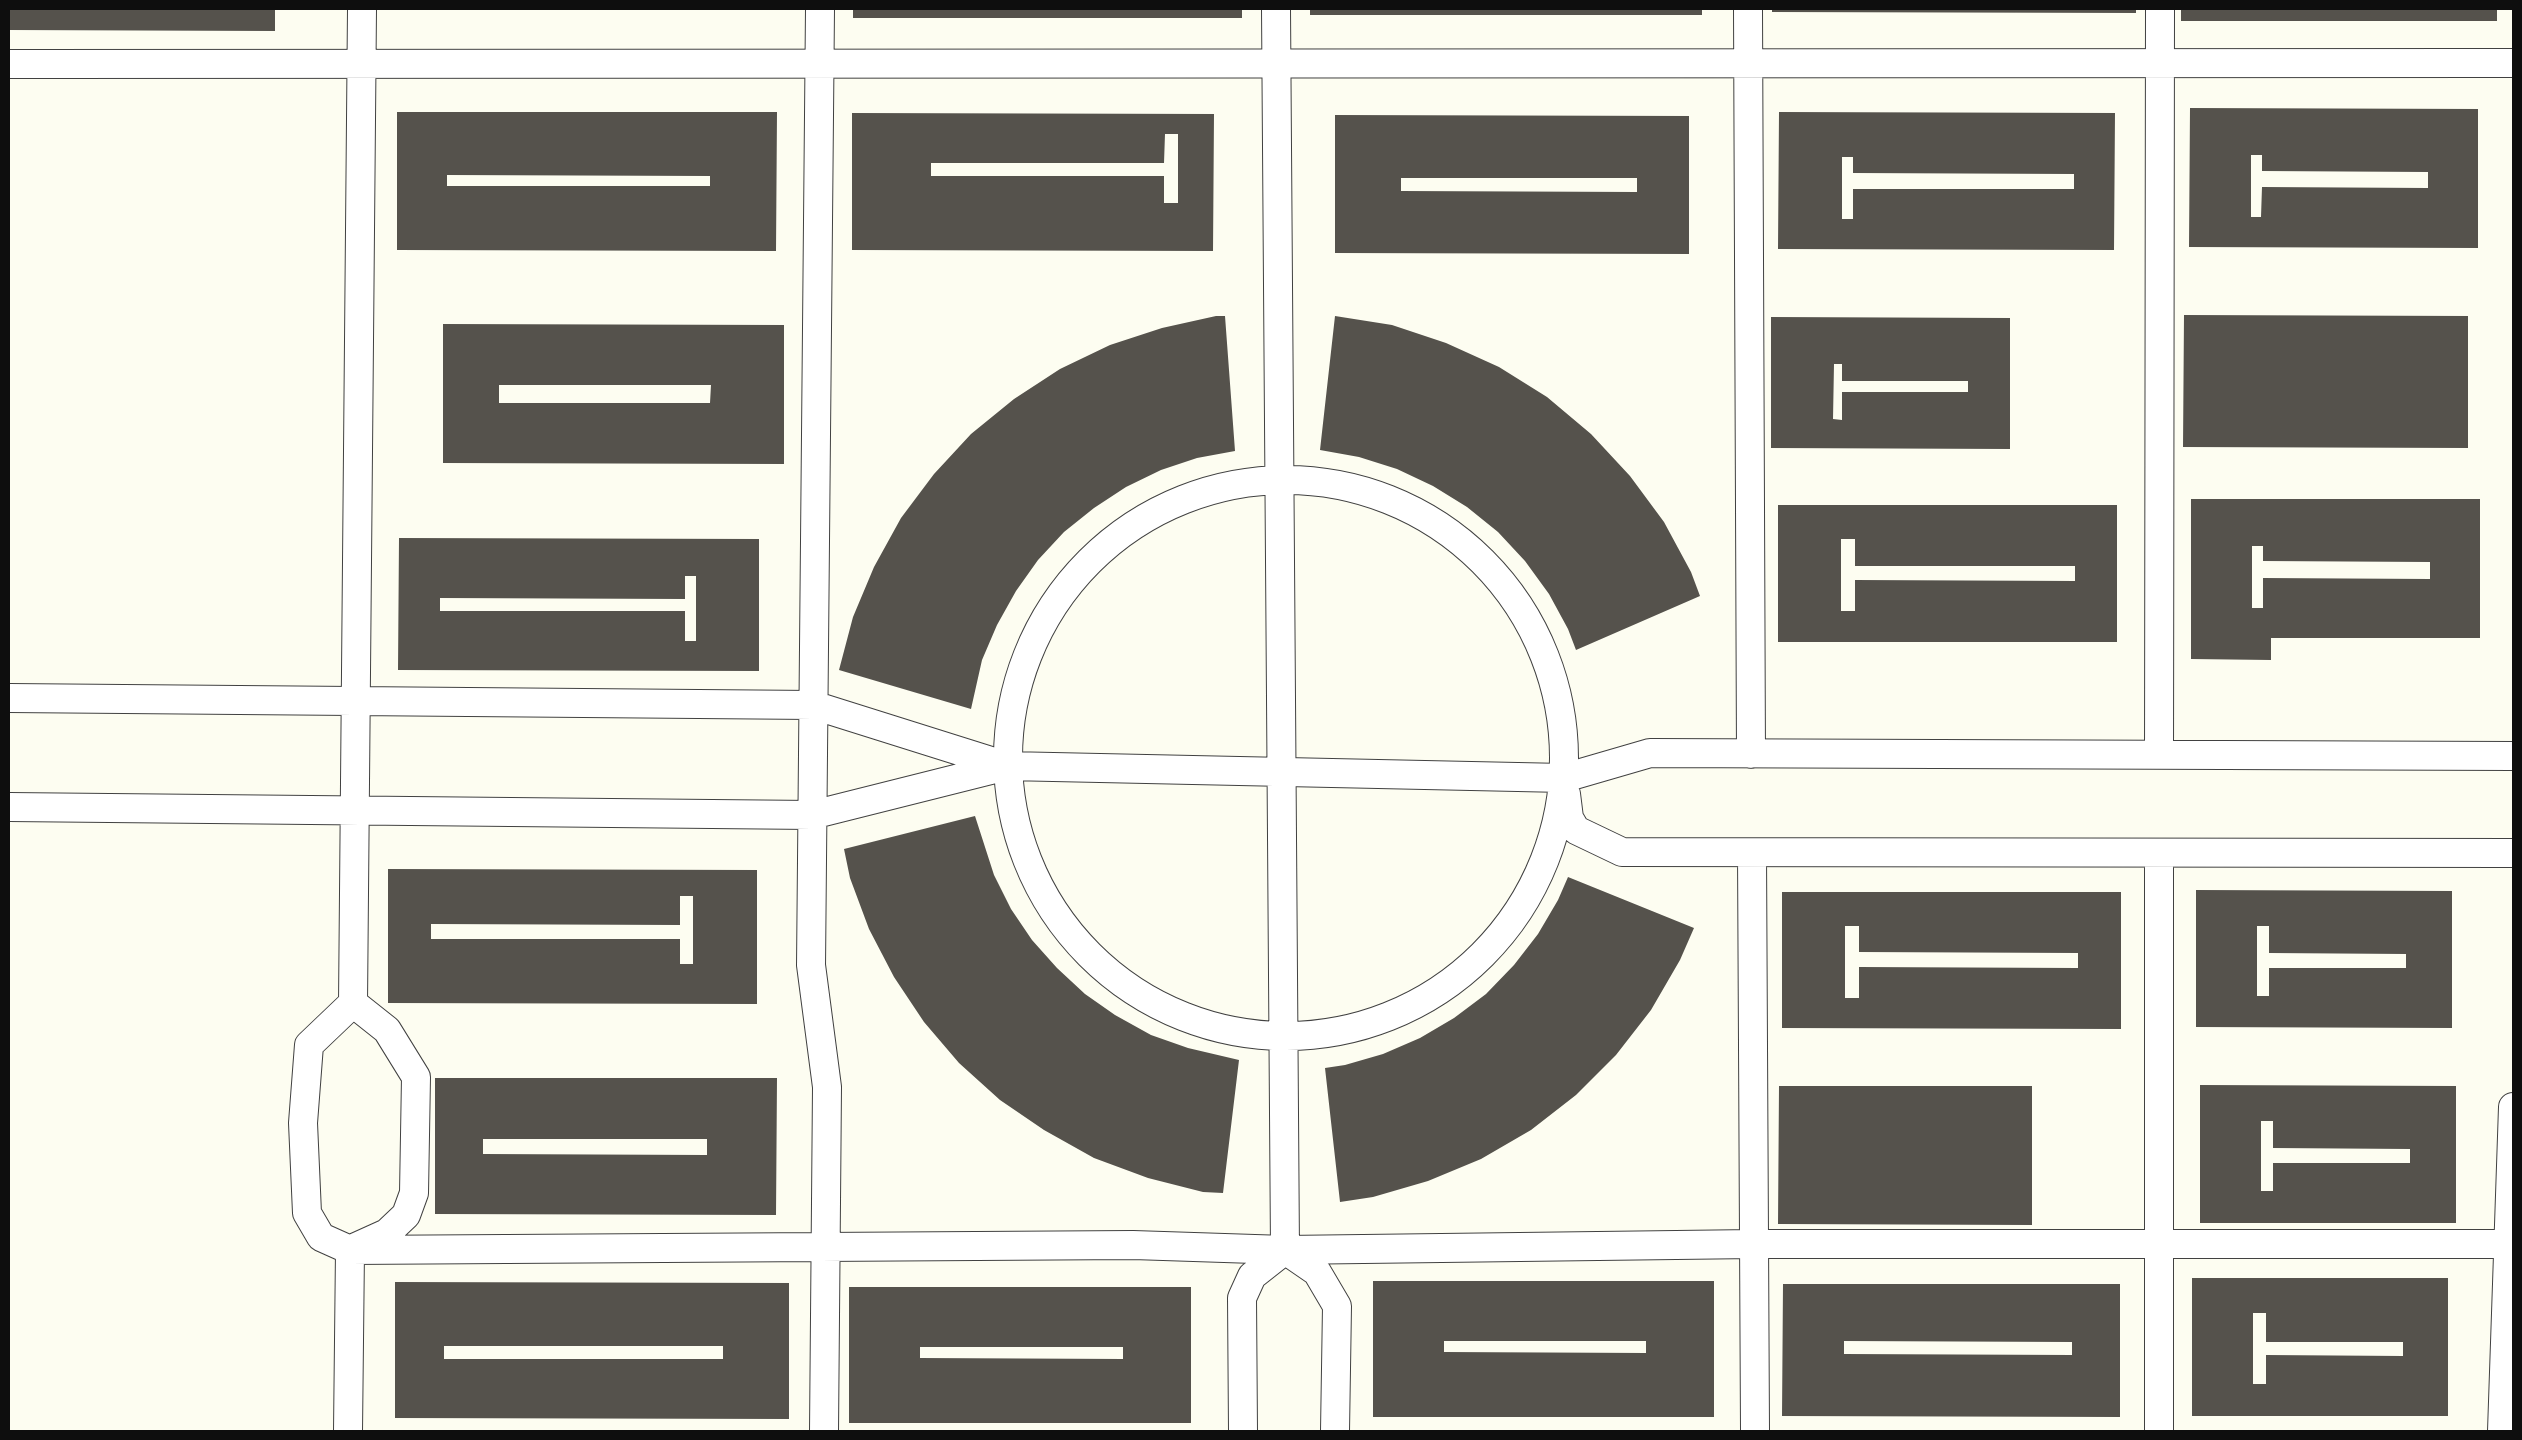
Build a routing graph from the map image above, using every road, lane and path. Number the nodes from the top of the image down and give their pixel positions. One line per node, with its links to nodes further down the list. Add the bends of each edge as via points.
1 (362, 9): 10 (lane)
2 (820, 9): 11 (lane)
3 (1276, 9): 12 (lane)
4 (1748, 9): 6 (lane)
5 (2160, 9): 7 (lane)
6 (1748, 63): 7 (lane); 12 (lane); 17 (lane)
7 (2160, 63): 8 (lane); 18 (lane)
8 (2513, 63)
9 (9, 64): 10 (lane)
10 (361, 64): 11 (lane); 15 (lane)
11 (819, 64): 12 (lane); 16 (lane)
12 (1277, 64): 13 (lane)
13 (1280, 479): 20 (lane, via 1239,483 1189,497 1121,533 1088,561 1060,593 1042,622 1021,668 1011,709); 21 (lane); 22 (lane, via 1326,482 1367,491 1445,528 1479,556 1509,590 1528,620 1551,669 1562,712 1566,757)
14 (9, 698): 15 (lane)
15 (355, 701): 16 (lane); 24 (lane)
16 (814, 705): 20 (lane); 25 (lane)
17 (1751, 754): 18 (lane); 22 (lane, via 1650,753)
18 (2159, 755): 19 (lane)
19 (2513, 756)
20 (1007, 766): 21 (lane); 25 (lane); 30 (lane, via 1017,836 1033,876 1054,913 1080,946 1126,985 1186,1018 1229,1030)
21 (1281, 773): 22 (lane); 30 (lane)
22 (1564, 778): 26 (lane, via 1570,818 1576,830 1622,852); 30 (lane, via 1562,802 1551,846 1534,887 1509,925 1480,959 1444,987 1405,1010 1363,1025 1319,1034)
23 (9, 807): 24 (lane)
24 (354, 811): 25 (lane); 29 (lane)
25 (812, 815): 35 (lane, via 811,966 827,1087)
26 (1752, 853): 27 (lane); 32 (lane)
27 (2159, 853): 28 (lane); 33 (lane)
28 (2513, 853)
29 (352, 1003): 36 (lane, via 309,1045 303,1123 307,1213 320,1236); 36 (lane, via 387,1030 416,1078 414,1193 406,1215 387,1233)
30 (1283, 1036): 37 (lane)
31 (2513, 1107): 34 (lane)
32 (1754, 1244): 33 (lane); 37 (lane); 42 (lane)
33 (2158, 1244): 34 (lane); 43 (lane)
34 (2508, 1244): 44 (lane)
35 (826, 1247): 36 (lane); 37 (lane, via 1133,1245); 39 (lane)
36 (350, 1250): 38 (lane)
37 (1285, 1250): 40 (lane, via 1252,1276 1242,1298); 41 (lane, via 1317,1272 1337,1306)
38 (348, 1431)
39 (824, 1431)
40 (1243, 1431)
41 (1335, 1431)
42 (1755, 1431)
43 (2158, 1431)
44 (2502, 1431)

